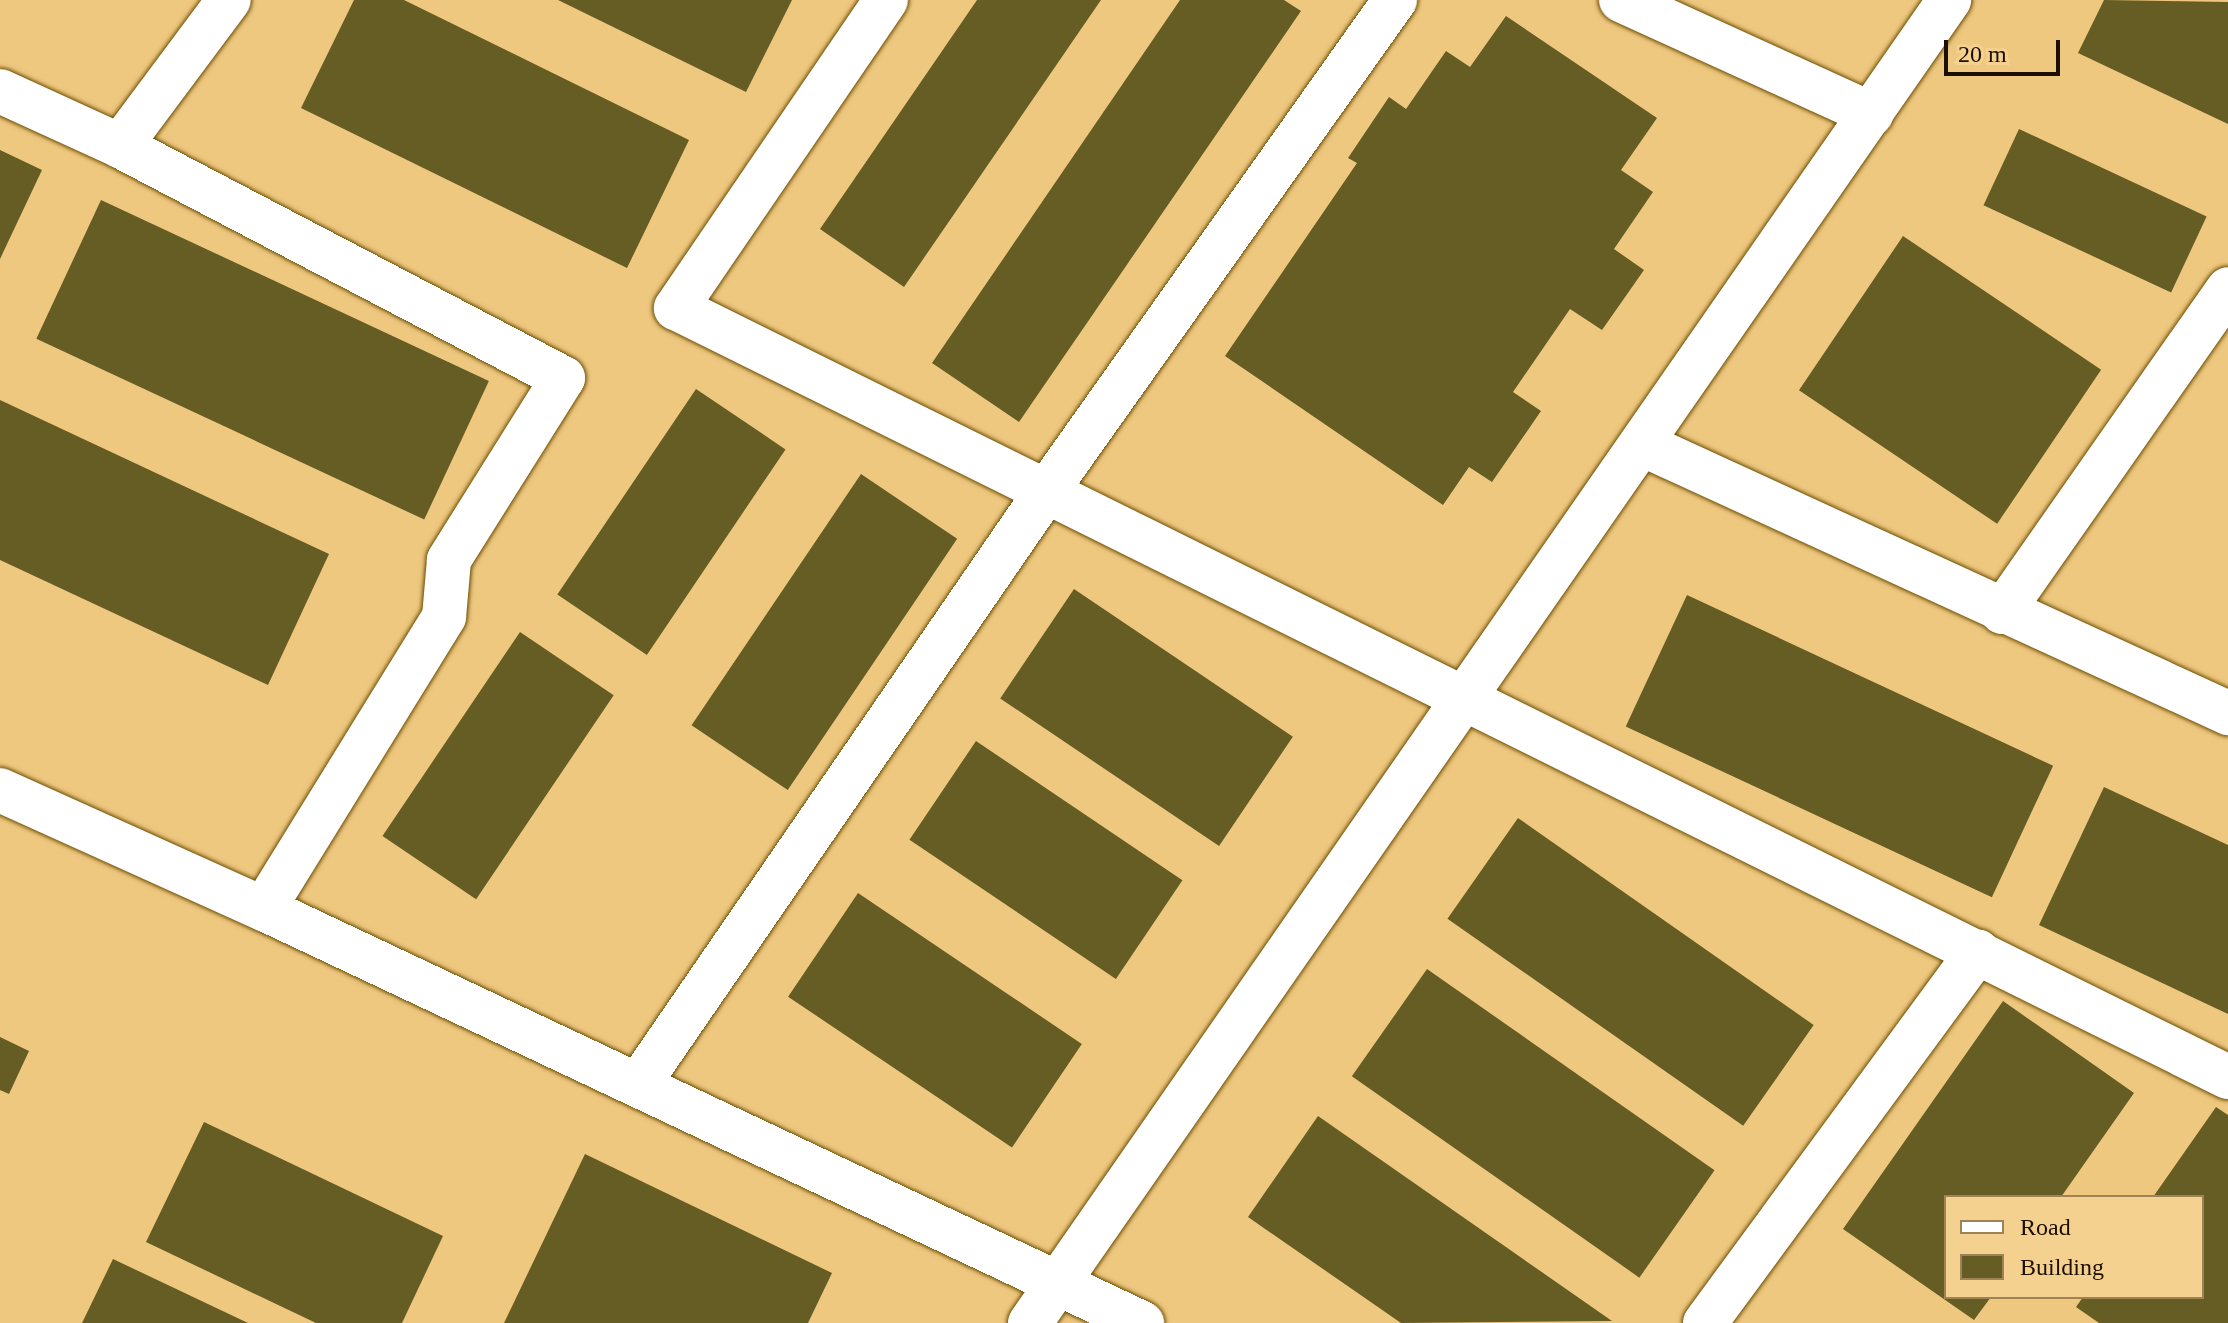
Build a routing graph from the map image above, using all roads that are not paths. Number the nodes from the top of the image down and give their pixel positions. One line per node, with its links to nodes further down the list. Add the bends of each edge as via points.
1 (229, 0): 8 (street)
2 (886, 0): 11 (street, via 676,308)
3 (1395, 0): 11 (street)
4 (1621, 0): 7 (street)
5 (1949, 0): 7 (street)
6 (0, 91): 8 (street)
7 (1871, 114): 10 (street)
8 (120, 146): 16 (street, via 563,378 449,560 444,617)
9 (2228, 289): 12 (street)
10 (1644, 445): 12 (street); 13 (street)
11 (1048, 489): 13 (street); 19 (street)
12 (2002, 612): 14 (street)
13 (1467, 699): 17 (street); 20 (street)
14 (2228, 713)
15 (0, 790): 16 (street)
16 (264, 909): 19 (street)
17 (1978, 952): 18 (street); 23 (street)
18 (2228, 1077)
19 (638, 1085): 20 (street)
20 (1058, 1283): 21 (street); 22 (street)
21 (1030, 1323)
22 (1142, 1323)
23 (1705, 1323)

